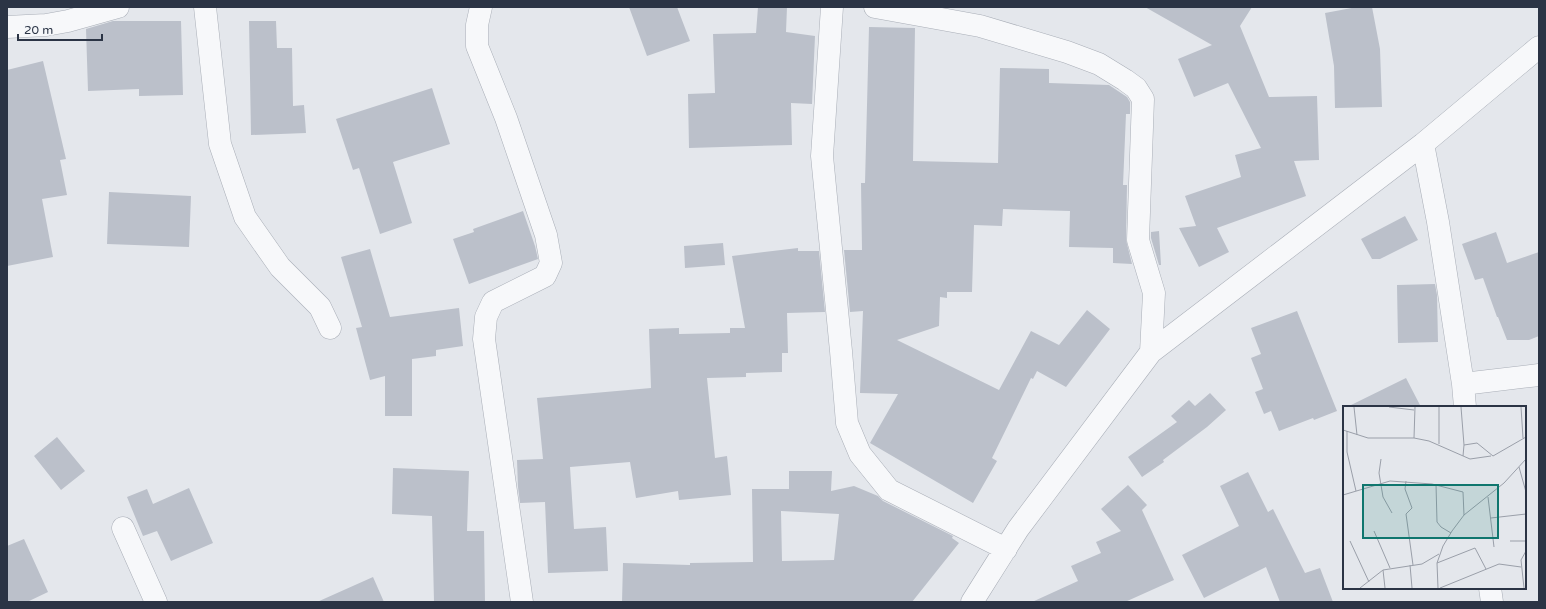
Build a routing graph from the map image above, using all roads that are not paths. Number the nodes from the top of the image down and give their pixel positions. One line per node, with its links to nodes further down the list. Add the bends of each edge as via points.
1 (118, 7): 6 (street, via 46,25)
2 (205, 7): 9 (street, via 220,144 245,217 280,266 320,307)
3 (481, 7): 18 (street, via 477,25 477,46 506,118 546,235 551,263 545,276 493,302 486,317 484,339)
4 (832, 7): 15 (street, via 822,156 846,423 860,454 889,490)
5 (875, 7): 10 (street, via 980,26 1067,52 1099,64 1136,88 1143,99 1138,240 1154,293)
6 (7, 27)
7 (1539, 47): 8 (street)
8 (1423, 144): 10 (street); 12 (street)
9 (330, 328)
10 (1151, 352): 15 (street, via 1018,529)
11 (1539, 375): 12 (street)
12 (1463, 384): 13 (street)
13 (1465, 406)
14 (123, 528): 17 (street)
15 (1006, 549): 19 (street)
16 (1490, 589): 20 (street)
17 (156, 602)
18 (522, 602)
19 (972, 602)
20 (1492, 602)

